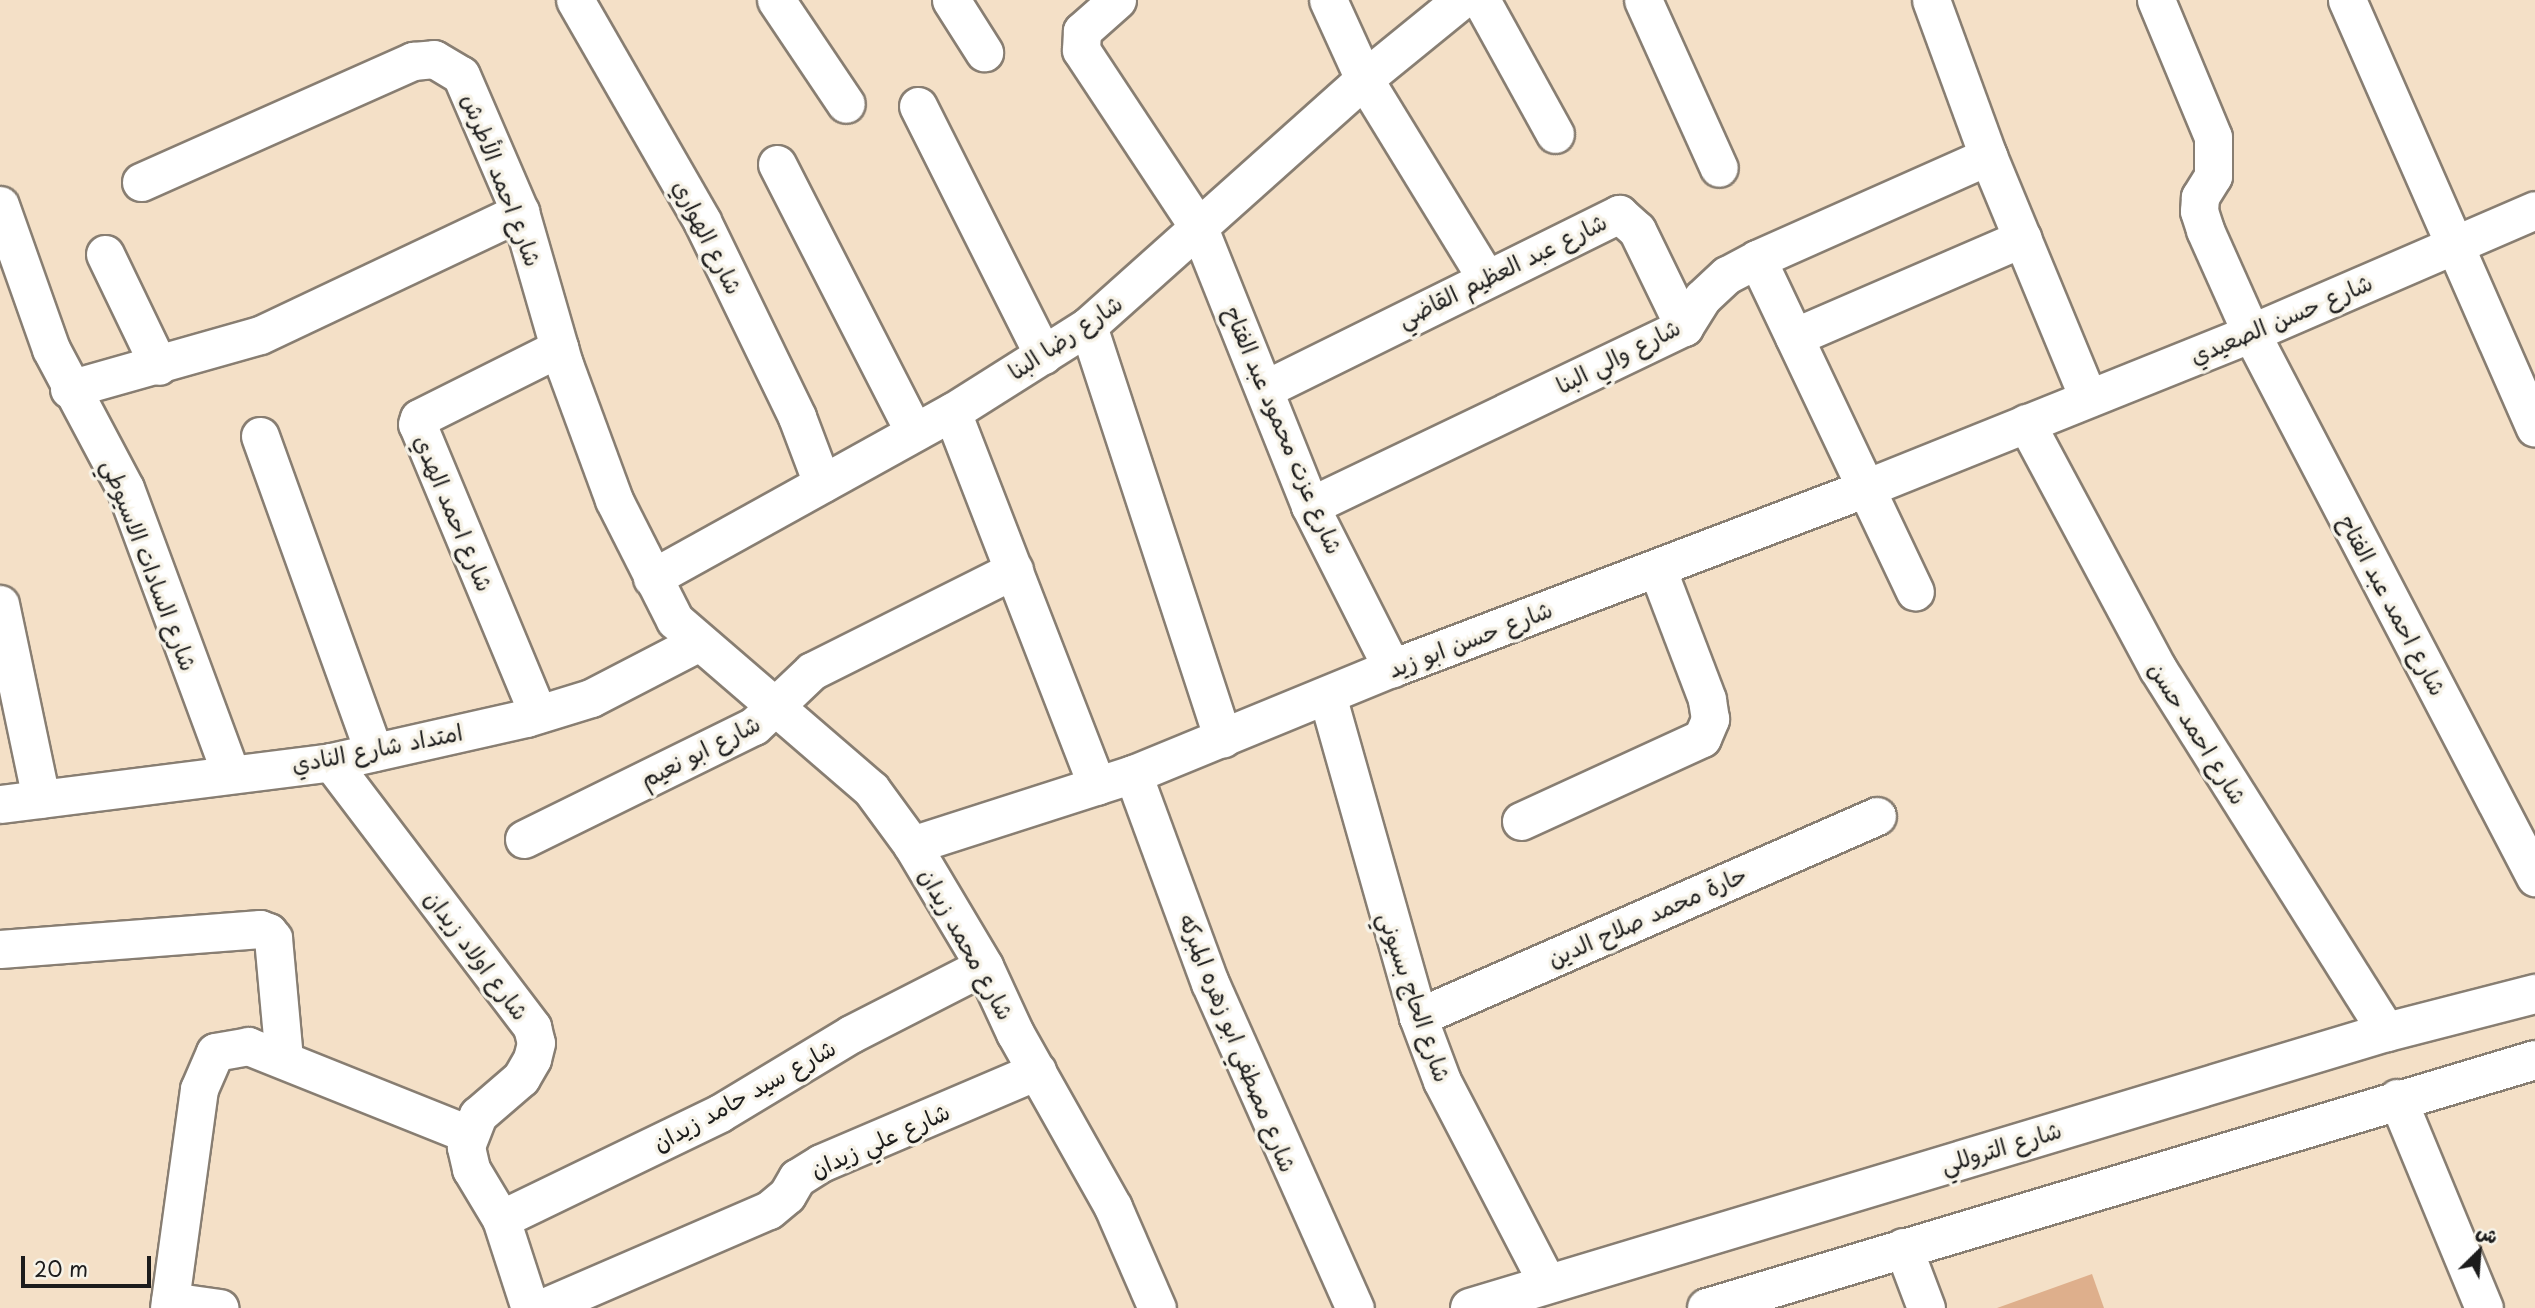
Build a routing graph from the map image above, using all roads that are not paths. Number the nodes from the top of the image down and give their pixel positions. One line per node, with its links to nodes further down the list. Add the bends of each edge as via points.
1 (575, 0): 45 (street, شارع الهواري, via 702,221 797,417)
2 (776, 0): 14 (street)
3 (951, 0): 12 (street)
4 (1117, 0): 24 (street, شارع عزت محمود عبد الفتاح, via 1082,31 1079,45)
5 (1328, 0): 13 (street)
6 (1461, 0): 13 (street, شارع رضا البنا)
7 (1480, 0): 16 (street)
8 (1643, 0): 19 (street)
9 (1931, 0): 17 (street)
10 (2155, 0): 32 (street, شارع احمد عبد الفتاح, via 2213,137 2213,176 2200,197 2199,211)
11 (2347, 0): 26 (street)
12 (984, 52)
13 (1364, 79): 24 (street, شارع رضا البنا); 29 (street)
14 (846, 104)
15 (918, 106): 35 (street)
16 (1555, 134)
17 (1988, 156): 25 (street); 28 (street, شارع والي البنا)
18 (777, 164): 43 (street)
19 (1719, 168)
20 (141, 182): 23 (street, شارع احمد الأطرش, via 413,61 434,59 461,75)
21 (0, 205): 38 (street, شارع السادات الاسيوطي)
22 (2535, 209): 26 (street, شارع حسن الصعيدي)
23 (520, 212): 34 (street, شارع احمد الأطرش); 36 (street, via 260,335)
24 (1199, 228): 30 (street, شارع رضا البنا); 37 (street, شارع عزت محمود عبد الفتاح)
25 (2023, 238): 33 (street); 39 (street)
26 (2454, 246): 32 (street, شارع حسن الصعيدي); 42 (street)
27 (105, 254): 36 (street)
28 (1756, 259): 31 (street, شارع والي البنا, via 1727,275 1702,298); 33 (street)
29 (1486, 278): 31 (street, شارع عبد العظيم القاضي, via 1619,214 1637,230); 37 (street, شارع عبد العظيم القاضي)
30 (1088, 326): 35 (street, شارع رضا البنا); 58 (street)
31 (1684, 327): 47 (street, شارع والي البنا)
32 (2251, 333): 39 (street, شارع حسن الصعيدي); 70 (street, شارع احمد عبد الفتاح)
33 (1794, 337): 46 (street)
34 (559, 348): 50 (street, شارع احمد الأطرش, via 614,499); 57 (street, شارع احمد الهدي, via 419,418 417,424)
35 (1043, 355): 40 (street, شارع رضا البنا)
36 (159, 366): 38 (street)
37 (1267, 388): 47 (street, شارع عزت محمود عبد الفتاح)
38 (69, 389): 61 (street, شارع السادات الاسيوطي, via 125,488)
39 (2088, 397): 41 (street, شارع حسن الصعيدي)
40 (952, 412): 43 (street, شارع رضا البنا); 49 (street)
41 (2026, 423): 46 (street, شارع حسن ابو زيد); 75 (street, شارع احمد حسن, via 2158,669)
42 (2535, 428)
43 (914, 432): 45 (street, شارع رضا البنا)
44 (260, 436): 59 (street)
45 (822, 483): 50 (street, شارع رضا البنا)
46 (1866, 488): 48 (street, شارع حسن ابو زيد); 51 (street)
47 (1310, 506): 54 (street, شارع عزت محمود عبد الفتاح)
48 (1657, 568): 54 (street, شارع حسن ابو زيد); 67 (street, via 1707,699 1710,719 1702,738)
49 (1013, 570): 56 (street, شارع ابو نعيم, via 812,671); 63 (street)
50 (652, 578): 53 (street, شارع احمد الأطرش, via 675,620)
51 (1915, 591)
52 (0, 604): 64 (street)
53 (697, 643): 56 (street, شارع محمد زيدان); 57 (street, امتداد شارع النادي, via 591,698)
54 (1392, 668): 55 (street, شارع حسن ابو زيد)
55 (1327, 695): 58 (street, شارع حسن ابو زيد); 74 (street, شارع الحاج بسيوني)
56 (776, 707): 68 (street, شارع ابو نعيم, via 754,726); 69 (street, شارع محمد زيدان, via 871,789)
57 (538, 714): 59 (street, امتداد شارع النادي)
58 (1223, 738): 62 (street, شارع حسن ابو زيد)
59 (374, 752): 60 (street, امتداد شارع النادي)
60 (331, 762): 61 (street, امتداد شارع النادي); 80 (street, شارع اولاد زيدان, via 531,1027 536,1043 521,1078 478,1115)
61 (230, 772): 64 (street, امتداد شارع النادي)
62 (1133, 774): 63 (street, شارع حسن ابو زيد); 89 (street, شارع مصطفي ابو زهره المبركه, via 1210,983)
63 (1097, 786): 69 (street, شارع حسن ابو زيد)
64 (41, 799): 65 (street, امتداد شارع النادي)
65 (0, 804)
66 (1877, 816): 74 (street, حارة محمد صلاح الدين)
67 (1521, 821)
68 (524, 839)
69 (912, 845): 72 (street, شارع محمد زيدان)
70 (2535, 877)
71 (0, 949): 76 (street, via 260,929 268,932 273,938)
72 (985, 966): 78 (street, شارع محمد زيدان); 81 (street, شارع سيد حامد زيدان, via 851,1034 720,1113)
73 (2535, 993): 75 (street, شارع التروللي)
74 (1418, 1017): 83 (street, شارع الحاج بسيوني, via 1442,1080)
75 (2387, 1032): 83 (street, شارع التروللي)
76 (284, 1058): 80 (street); 84 (street, via 248,1046 233,1047 215,1052 206,1069 199,1089)
77 (2535, 1060): 79 (street)
78 (1037, 1071): 87 (street, شارع علي زيدان, via 821,1163 797,1178 787,1195 769,1210); 88 (street, شارع محمد زيدان, via 1113,1207)
79 (2397, 1098): 82 (street); 93 (street)
80 (468, 1134): 81 (street, via 471,1169)
81 (501, 1219): 86 (street)
82 (1903, 1247): 91 (street); 92 (street)
83 (1547, 1283): 90 (street, شارع التروللي)
84 (170, 1304): 85 (street)
85 (220, 1308)
86 (530, 1308)
87 (542, 1308)
88 (1157, 1308)
89 (1355, 1308)
90 (1470, 1308)
91 (1707, 1308)
92 (1926, 1308)
93 (2484, 1308)

